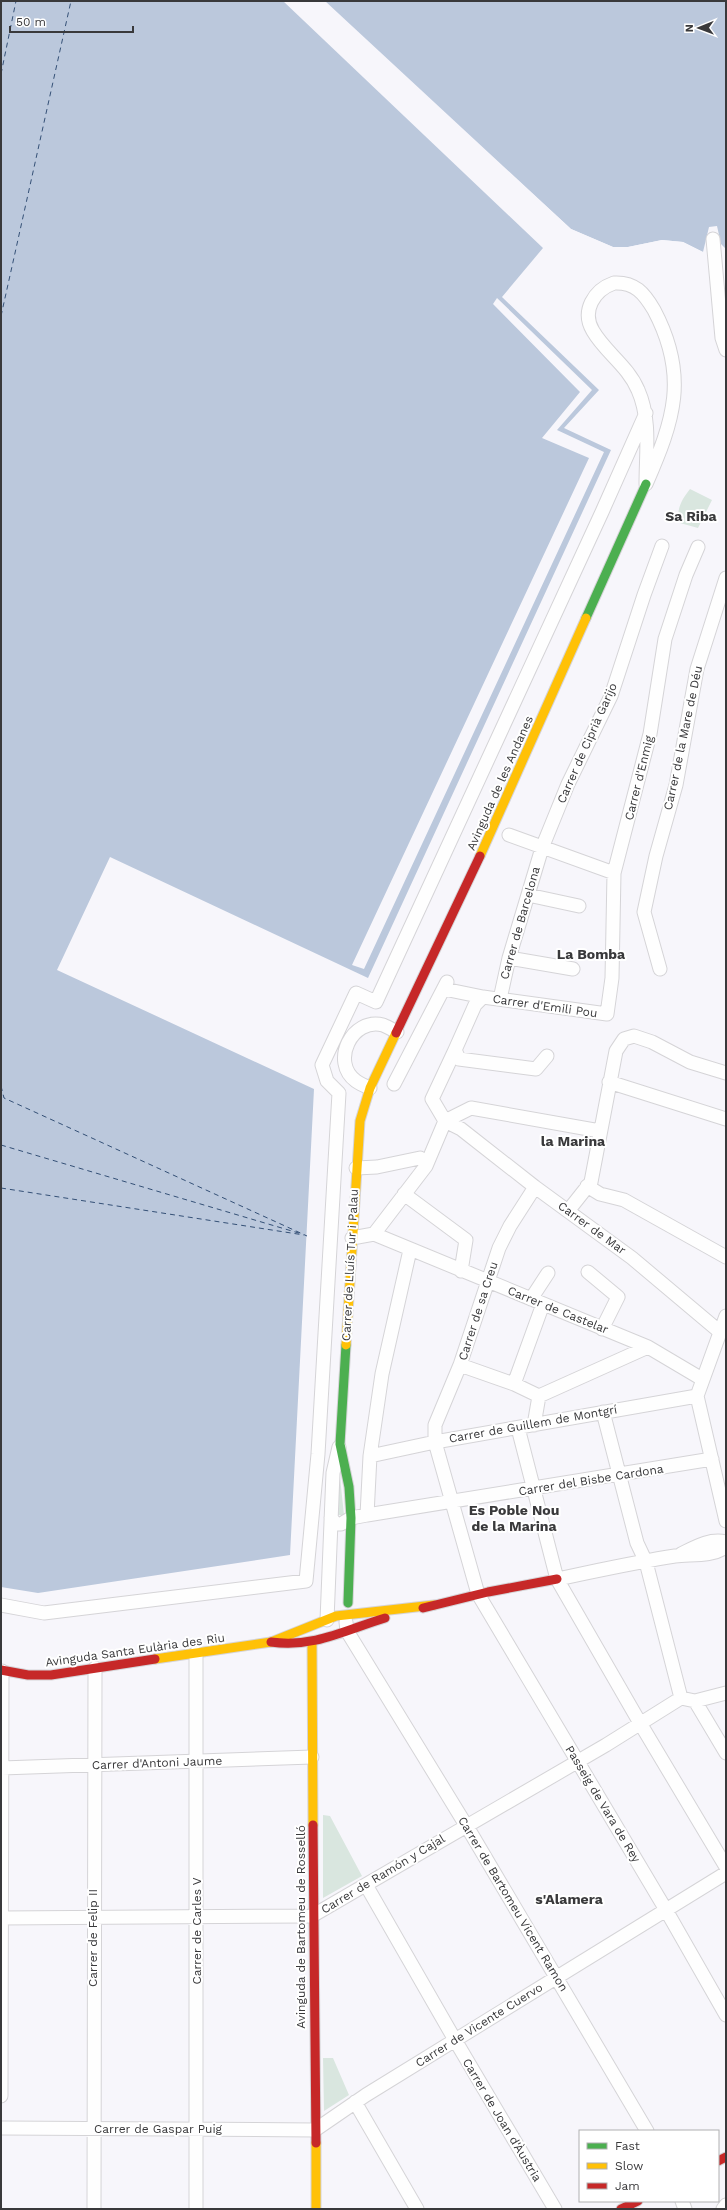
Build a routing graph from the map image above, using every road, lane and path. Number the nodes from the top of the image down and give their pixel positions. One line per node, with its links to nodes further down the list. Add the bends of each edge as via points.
1 (713, 239): 2 (street, via 722,338)
2 (726, 350)
3 (646, 413): 4 (street); 4 (street, via 638,389 623,365 590,324 590,305 594,297 600,290 614,283 630,284 644,294 663,328 671,350 674,400 670,423); 76 (street, via 376,1002 356,993 322,1065 327,1081 339,1093 318,1454 306,1581 44,1613)
4 (646, 484): 19 (street, Avinguda de les Andanes, via 493,829)
5 (662, 546): 9 (street, Carrer de Ciprià Garijo, via 611,696 568,784)
6 (698, 546): 10 (street, Carrer d'Enmig, via 665,639 650,734)
7 (726, 578): 15 (street, Carrer de la Mare de Déu, via 697,669 676,785 656,856 644,912)
8 (509, 835): 9 (street)
9 (542, 848): 10 (street); 11 (street, Carrer de Barcelona)
10 (614, 873): 18 (street, Carrer d'Enmig, via 612,978)
11 (528, 895): 12 (street); 13 (street, Carrer de Barcelona)
12 (579, 906)
13 (509, 958): 14 (street); 17 (street, Carrer de Barcelona)
14 (573, 969)
15 (660, 969)
16 (483, 997): 17 (street, Carrer d'Emili Pou); 20 (street, via 475,1005); 24 (street, Carrer d'Emili Pou, via 444,984)
17 (500, 999): 18 (street, Carrer d'Emili Pou)
18 (607, 1014)
19 (397, 1032): 25 (street, Avinguda de les Andanes); 25 (street, via 382,1025 365,1026 349,1040 344,1051 346,1067 355,1081)
20 (457, 1054): 21 (street, via 536,1069); 27 (street, via 432,1098)
21 (547, 1056)
22 (726, 1073): 23 (street, via 690,1062 634,1036 624,1039 616,1051)
23 (609, 1082): 26 (street); 28 (street)
24 (394, 1084)
25 (370, 1088): 30 (street, Carrer de Lluís Tur i Palau, via 360,1121)
26 (726, 1119)
27 (445, 1121): 28 (street, via 471,1108); 29 (street); 32 (street, Carrer de Mar, via 461,1129)
28 (600, 1131): 31 (street, via 591,1182)
29 (423, 1162): 30 (street); 33 (street)
30 (356, 1168): 36 (street, Carrer de Lluís Tur i Palau)
31 (587, 1186): 34 (street); 38 (street, via 600,1194 624,1200)
32 (535, 1187): 34 (street, Carrer de Mar); 42 (street, Carrer de sa Creu, via 499,1248)
33 (404, 1194): 35 (street); 39 (street, via 466,1240)
34 (568, 1211): 46 (street, Carrer de Mar, via 632,1258)
35 (374, 1234): 36 (street); 37 (street, Carrer de Lluís Tur i Palau)
36 (352, 1238): 57 (street, Carrer de Lluís Tur i Palau)
37 (410, 1250): 39 (street, Carrer de Castelar); 58 (street, via 382,1374)
38 (726, 1256)
39 (461, 1271): 42 (street, Carrer de Castelar)
40 (588, 1272): 45 (street, via 618,1297)
41 (548, 1273): 43 (street)
42 (488, 1282): 43 (street, Carrer de Castelar); 48 (street, Carrer de sa Creu)
43 (537, 1302): 45 (street, Carrer de Castelar); 50 (street)
44 (726, 1316): 46 (street)
45 (602, 1328): 47 (street, Carrer de Castelar)
46 (720, 1332): 49 (street)
47 (648, 1347): 49 (street, Carrer de Castelar); 51 (street)
48 (460, 1365): 50 (street); 56 (street, Carrer de sa Creu, via 435,1425)
49 (702, 1379): 52 (street)
50 (514, 1384): 51 (street)
51 (539, 1396): 54 (street)
52 (697, 1396): 53 (street, Carrer de Guillem de Montgrí); 59 (street)
53 (604, 1412): 54 (street, Carrer de Guillem de Montgrí); 60 (street)
54 (534, 1425): 55 (street, Carrer de Guillem de Montgrí)
55 (518, 1428): 56 (street, Carrer de Guillem de Montgrí); 61 (street)
56 (435, 1442): 58 (street, Carrer de Guillem de Montgrí); 62 (street, Carrer de sa Creu)
57 (340, 1444): 64 (street, Carrer de Lluís Tur i Palau, via 334,1473); 65 (street, Carrer de Lluís Tur i Palau, via 349,1487)
58 (370, 1456): 63 (street)
59 (712, 1459): 60 (street, Carrer del Bisbe Cardona); 66 (street)
60 (619, 1476): 61 (street, Carrer del Bisbe Cardona); 72 (street, via 637,1543)
61 (534, 1489): 62 (street, Carrer del Bisbe Cardona); 73 (street)
62 (452, 1503): 63 (street, Carrer del Bisbe Cardona); 74 (street, Passeig de Vara de Rey)
63 (367, 1515): 65 (street, Carrer del Bisbe Cardona)
64 (331, 1518): 65 (street, via 336,1524); 70 (street, Carrer de Lluís Tur i Palau)
65 (351, 1518): 69 (street, Carrer de Lluís Tur i Palau)
66 (726, 1521)
67 (726, 1542): 71 (street, via 717,1540 700,1544)
68 (726, 1547): 71 (street, via 708,1554)
69 (349, 1555): 70 (street, via 340,1548 332,1551); 77 (street, Carrer de Lluís Tur i Palau)
70 (329, 1556): 78 (street, Carrer de Lluís Tur i Palau)
71 (676, 1556): 72 (street)
72 (646, 1562): 73 (street); 88 (street)
73 (557, 1579): 74 (street); 90 (street)
74 (478, 1594): 75 (street); 93 (street, Passeig de Vara de Rey)
75 (434, 1604): 77 (street, Avinguda Santa Eulària des Riu); 80 (street, Avinguda Santa Eulària des Riu)
76 (1, 1605)
77 (347, 1609): 78 (street, Avinguda Santa Eulària des Riu); 80 (street)
78 (327, 1620): 79 (street, Avinguda Santa Eulària des Riu)
79 (298, 1630): 81 (street, Avinguda Santa Eulària des Riu); 83 (street, via 293,1639)
80 (347, 1631): 82 (street, Avinguda Santa Eulària des Riu); 97 (street, Carrer de Bartomeu Vicent Ramon)
81 (272, 1642): 83 (street, Avinguda Santa Eulària des Riu); 84 (street, Avinguda Santa Eulària des Riu)
82 (312, 1644): 83 (street, Avinguda Santa Eulària des Riu); 92 (street, Avinguda de Bartomeu de Rosselló)
83 (294, 1646)
84 (196, 1653): 85 (street, Avinguda Santa Eulària des Riu); 94 (street, Carrer de Carles V)
85 (95, 1668): 86 (street, Avinguda Santa Eulària des Riu, via 51,1675 28,1675); 95 (street, Carrer de Felip II)
86 (2, 1670): 96 (street)
87 (726, 1693): 89 (street)
88 (681, 1698): 89 (street); 90 (street, Carrer de Ramón y Cajal)
89 (695, 1702): 91 (street)
90 (640, 1723): 93 (street, Carrer de Ramón y Cajal); 98 (street)
91 (726, 1753)
92 (312, 1757): 94 (street, Carrer d'Antoni Jaume); 103 (street, Avinguda de Bartomeu de Rosselló)
93 (577, 1760): 97 (street, Carrer de Ramón y Cajal); 101 (street, Passeig de Vara de Rey)
94 (196, 1761): 95 (street, Carrer d'Antoni Jaume); 102 (street, Carrer de Carles V)
95 (94, 1765): 96 (street, Carrer d'Antoni Jaume); 104 (street, Carrer de Felip II)
96 (2, 1768): 105 (street)
97 (466, 1825): 100 (street, Carrer de Ramón y Cajal); 106 (street, Carrer de Bartomeu Vicent Ramon)
98 (726, 1867)
99 (726, 1874): 101 (street, Carrer de Vicente Cuervo)
100 (366, 1885): 103 (street, Carrer de Ramón y Cajal); 108 (street, Carrer de Joan d'Àustria)
101 (666, 1910): 106 (street, Carrer de Vicente Cuervo); 107 (street, Passeig de Vara de Rey)
102 (197, 1916): 103 (street); 104 (street); 113 (street, Carrer de Carles V)
103 (312, 1916): 114 (street, Avinguda de Bartomeu de Rosselló)
104 (93, 1917): 105 (street); 112 (street, Carrer de Felip II)
105 (1, 1918): 109 (street)
106 (557, 1977): 108 (street, Carrer de Vicente Cuervo); 115 (street, Carrer de Bartomeu Vicent Ramon)
107 (726, 2015)
108 (455, 2040): 110 (street, Carrer de Vicente Cuervo); 122 (street, Carrer de Joan d'Àustria)
109 (1, 2096)
110 (355, 2102): 114 (street, Carrer de Vicente Cuervo); 121 (street)
111 (1, 2128): 112 (street, Carrer de Gaspar Puig)
112 (94, 2128): 113 (street, Carrer de Gaspar Puig); 118 (street, Carrer de Felip II)
113 (196, 2129): 114 (street, Carrer de Gaspar Puig); 119 (street, Carrer de Carles V)
114 (315, 2130): 120 (street, Avinguda de Bartomeu de Rosselló)
115 (646, 2130)
116 (636, 2202): 123 (street)
117 (726, 2205): 124 (street)
118 (94, 2209)
119 (196, 2209)
120 (316, 2209)
121 (417, 2209)
122 (555, 2209)
123 (622, 2209)
124 (723, 2209)

